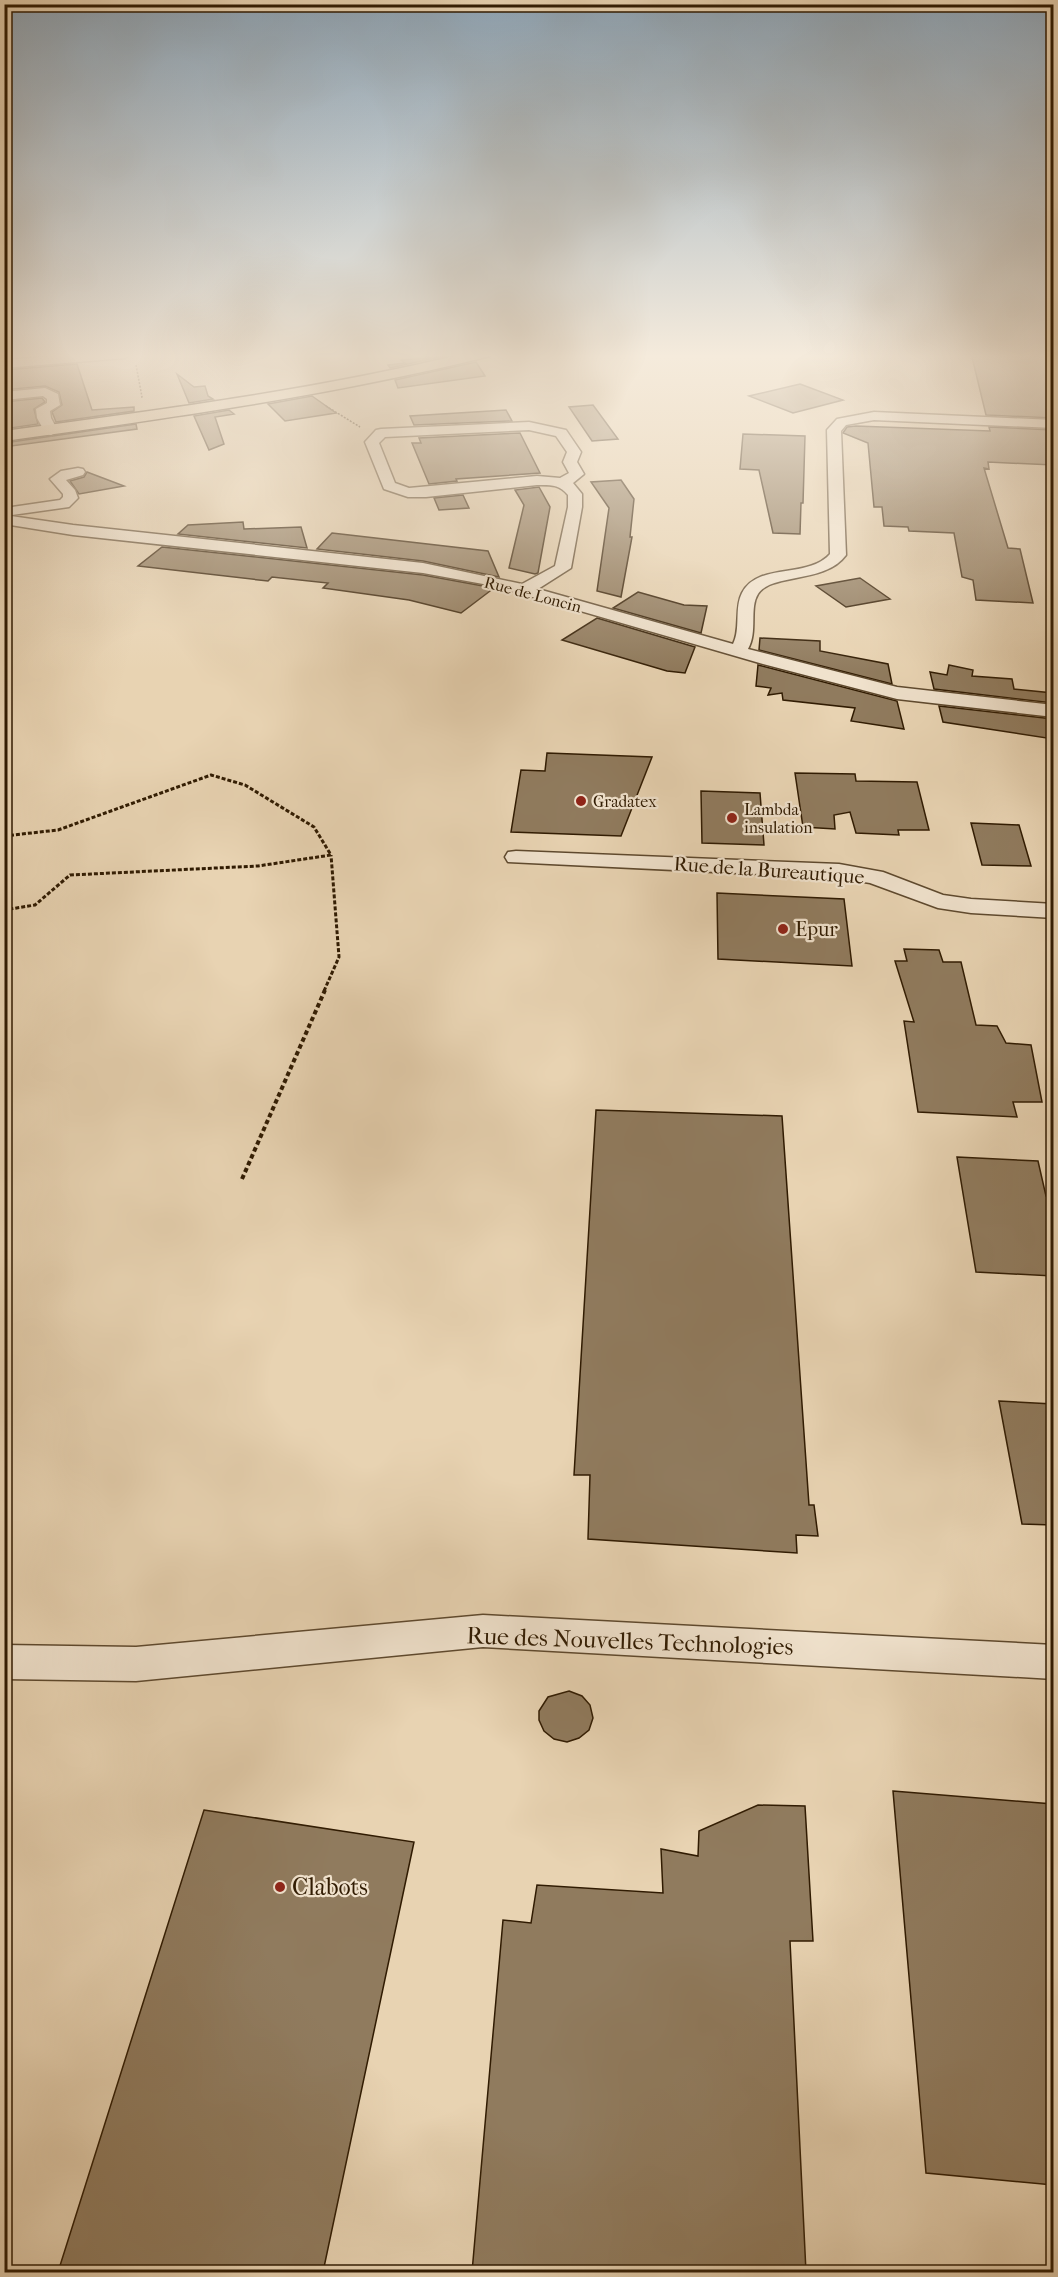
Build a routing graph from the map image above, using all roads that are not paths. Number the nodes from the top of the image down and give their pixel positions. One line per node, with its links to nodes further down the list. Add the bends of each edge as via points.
1 (378, 459): 5 (street, via 389,486 410,493 477,485)
2 (571, 459): 5 (street, via 577,474)
3 (835, 459): 9 (street, via 838,555 825,567 756,585 748,598 744,641)
4 (78, 472): 6 (street, via 57,479 72,498 64,504)
5 (564, 482): 8 (street, via 575,494 575,507 563,568)
6 (4, 513)
7 (4, 519): 8 (street, Rue de Loncin, via 423,568)
8 (524, 591): 9 (street, Rue de Loncin)
9 (738, 651): 10 (street, Rue de Loncin, via 897,693)
10 (1053, 711)
11 (516, 857): 12 (street, Rue de la Bureautique, via 839,871 875,877 938,901)
12 (1053, 911)
13 (4, 1662): 14 (street, Rue des Nouvelles Technologies, via 136,1664 483,1631)
14 (1053, 1662)

